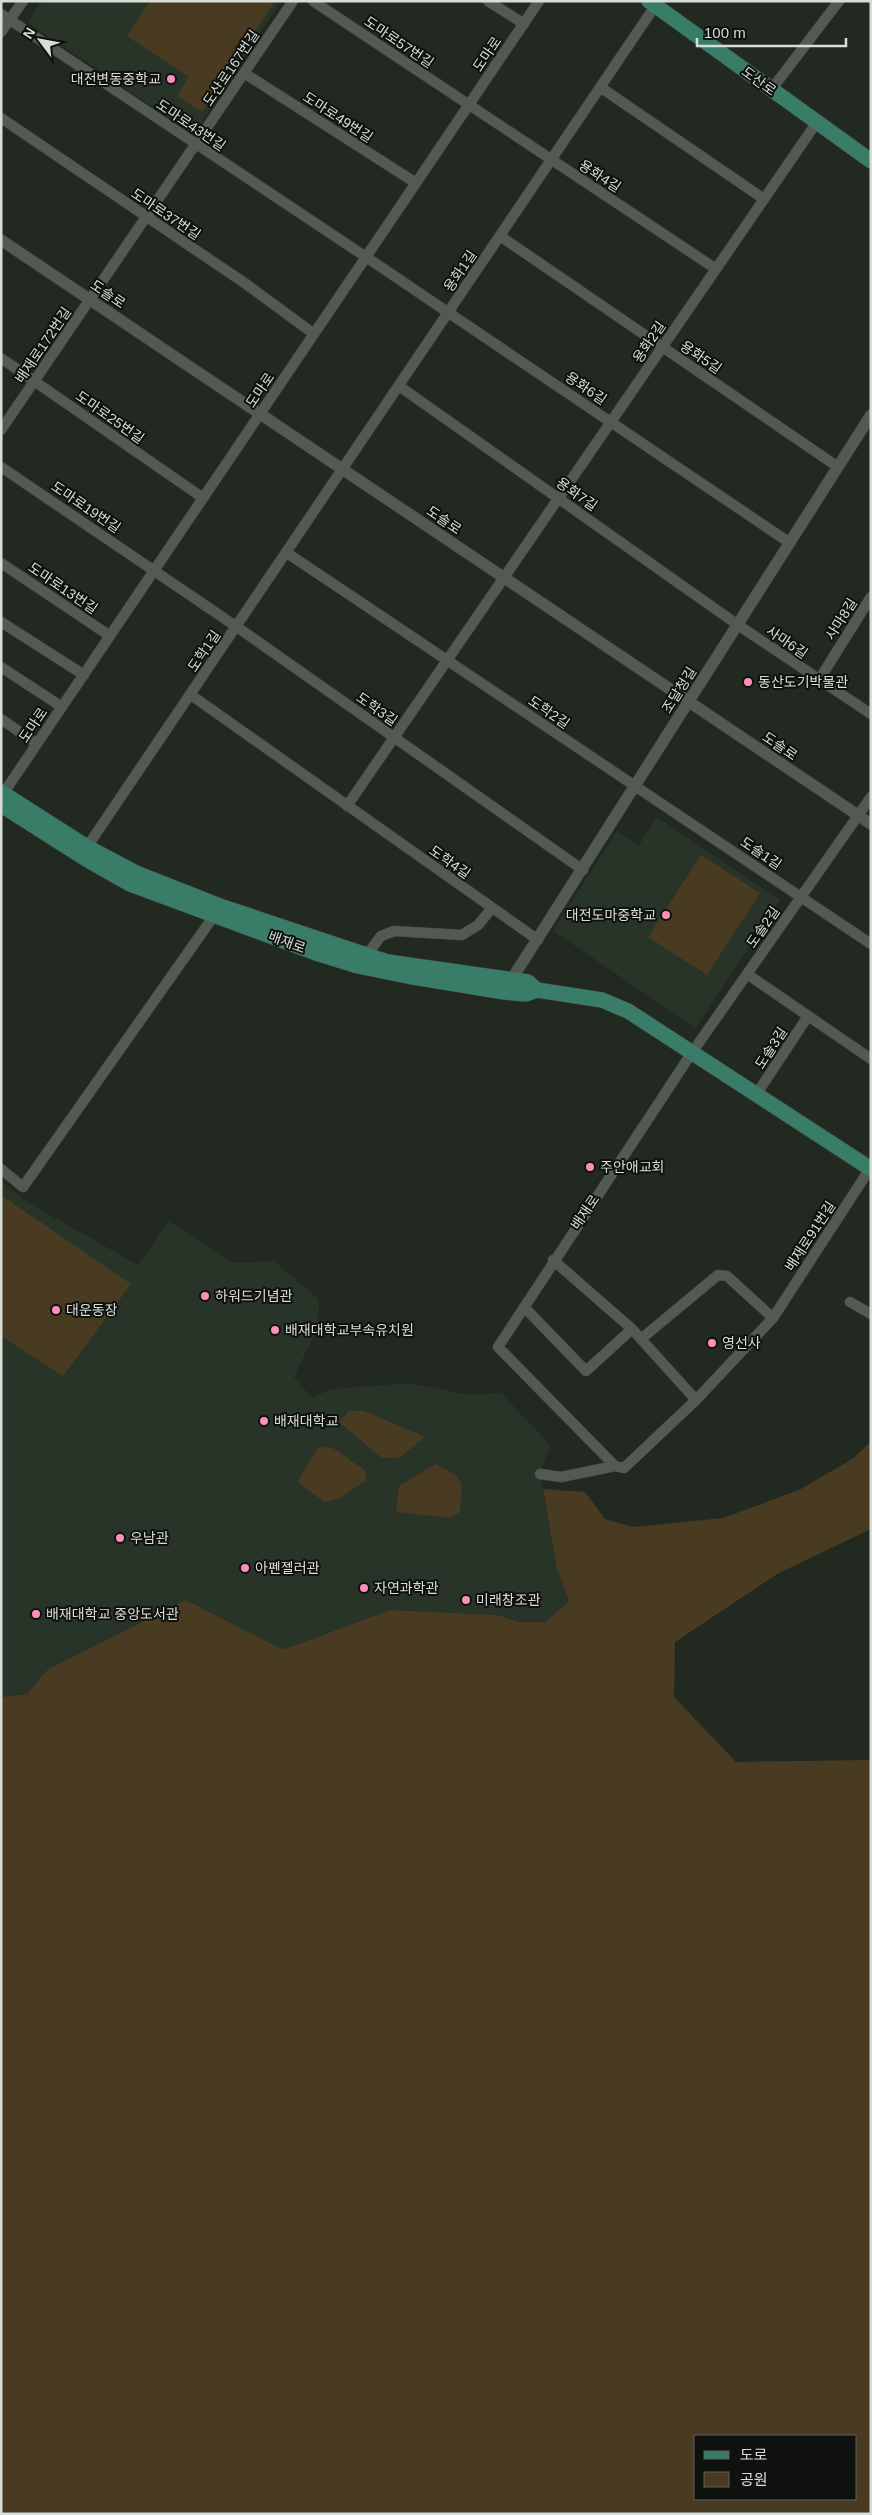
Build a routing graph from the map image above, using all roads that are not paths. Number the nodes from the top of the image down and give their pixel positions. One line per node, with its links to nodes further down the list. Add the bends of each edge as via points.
1 (23, 1): 8 (street)
2 (293, 1): 11 (street, 도산로167번길)
3 (314, 1): 14 (street, 도마로57번길)
4 (488, 1): 9 (street)
5 (539, 1): 9 (street, 도마로)
6 (839, 1): 13 (street)
7 (652, 3): 12 (street, 용화1길); 13 (main road, 도산로)
8 (5, 17): 10 (street); 17 (street, 도마로43번길)
9 (524, 24): 14 (street, 도마로)
10 (1, 32)
11 (244, 73): 17 (street, 도산로167번길); 20 (street, 도마로49번길)
12 (600, 87): 18 (street, 용화1길); 21 (street)
13 (771, 90): 16 (main road, 도산로)
14 (468, 106): 18 (street, 용화4길); 20 (street, 도마로)
15 (1, 118): 22 (street, 도마로37번길)
16 (817, 122): 19 (main road, 도산로); 21 (street, 용화2길)
17 (196, 144): 22 (street, 도산로167번길); 25 (street, 도마로43번길)
18 (551, 160): 23 (street, 용화1길); 26 (street, 용화4길)
19 (871, 161)
20 (416, 183): 25 (street, 도마로)
21 (764, 199): 26 (street, 용화2길)
22 (146, 217): 27 (street, 도산로167번길); 29 (street, 도마로37번길)
23 (500, 236): 28 (street, 용화1길); 30 (street, 용화5길)
24 (1, 240): 27 (street, 도솔로)
25 (366, 257): 28 (street, 용화6길); 29 (street, 도마로)
26 (716, 269): 30 (street, 용화2길)
27 (90, 300): 32 (street, 배재로172번길); 34 (street, 도솔로)
28 (448, 312): 33 (street, 용화1길); 36 (street, 용화6길)
29 (314, 334): 34 (street, 도마로)
30 (662, 347): 36 (street, 용화2길); 40 (street, 용화5길)
31 (1, 358): 32 (street, 도마로25번길)
32 (35, 381): 38 (street, 배재로172번길); 42 (street, 도마로25번길)
33 (399, 386): 41 (street, 용화1길); 43 (street, 용화7길)
34 (260, 414): 41 (street, 도솔로); 42 (street, 도마로)
35 (871, 415): 37 (street, 조달청길)
36 (611, 422): 43 (street, 용화2길); 44 (street, 용화6길)
37 (867, 429): 40 (street, 조달청길)
38 (1, 430)
39 (1, 467): 47 (street, 도마로19번길)
40 (838, 467): 44 (street, 조달청길)
41 (343, 470): 45 (street, 도학1길); 48 (street, 도솔로)
42 (203, 498): 47 (street, 도마로)
43 (558, 498): 48 (street, 용화2길); 51 (street, 용화7길)
44 (790, 543): 51 (street, 조달청길)
45 (287, 553): 52 (street, 도학1길); 54 (street, 도학2길)
46 (1, 562): 53 (street, 도마로13번길)
47 (154, 571): 52 (street, 도학3길); 53 (street, 도마로)
48 (504, 578): 54 (street); 59 (street, 도솔로)
49 (871, 597): 57 (street, 사마8길)
50 (1, 622): 56 (street)
51 (738, 625): 57 (street, 사마6길); 59 (street, 조달청길)
52 (237, 627): 58 (street, 도학1길); 63 (street, 도학3길)
53 (110, 636): 56 (street, 도마로)
54 (446, 661): 63 (street); 65 (street, 도학2길)
55 (1, 667): 60 (street)
56 (84, 675): 60 (street, 도마로)
57 (819, 680): 61 (street, 사마6길)
58 (191, 695): 68 (street, 도학4길); 71 (street, 도학1길)
59 (689, 702): 65 (street, 조달청길); 69 (street, 도솔로)
60 (62, 707): 64 (street, 도마로)
61 (871, 714)
62 (1, 719): 64 (street)
63 (394, 738): 68 (street); 72 (street, 도학3길)
64 (37, 744): 66 (street, 도마로)
65 (636, 786): 72 (street, 조달청길); 73 (street, 도솔1길)
66 (2, 797): 71 (main road, 배재로); 75 (main road, 배재로, via 86,859 130,884)
67 (871, 797): 69 (street, 도솔2길)
68 (347, 806): 74 (street, 도학4길)
69 (858, 816): 70 (street, 도솔로); 73 (street, 도솔2길)
70 (871, 824)
71 (87, 847): 75 (main road, 배재로)
72 (582, 870): 76 (street, 조달청길)
73 (801, 897): 77 (street, 도솔1길); 79 (street, 도솔2길)
74 (492, 908): 76 (street, 도학4길); 78 (street, via 478,925 462,935 394,931 381,936)
75 (218, 911): 78 (main road, 배재로); 80 (main road, 배재로, via 358,966); 86 (street, via 23,1187)
76 (538, 940): 80 (street, 조달청길)
77 (871, 944)
78 (366, 956): 80 (main road, 배재로)
79 (747, 974): 81 (street); 82 (street, 도솔2길)
80 (508, 986): 82 (main road, 배재로, via 526,994 537,990 602,1000 628,1011)
81 (808, 1016): 83 (street); 84 (street, 도솔3길)
82 (691, 1054): 84 (main road, 배재로); 87 (street, 배재로)
83 (871, 1059)
84 (756, 1095): 85 (main road, 배재로)
85 (870, 1168): 91 (street, 배재로91번길)
86 (1, 1169)
87 (553, 1260): 89 (street, 배재로); 92 (street)
88 (850, 1302): 90 (street)
89 (524, 1307): 92 (street, via 586,1371); 95 (street, 배재로, via 498,1347)
90 (871, 1314)
91 (773, 1318): 93 (street, via 727,1276 718,1275); 94 (street, 배재로91번길)
92 (632, 1329): 93 (street)
93 (641, 1339): 94 (street)
94 (696, 1400): 95 (street, 배재로91번길, via 624,1468)
95 (615, 1466): 96 (street, 배재로91번길, via 561,1477)
96 (540, 1474)

